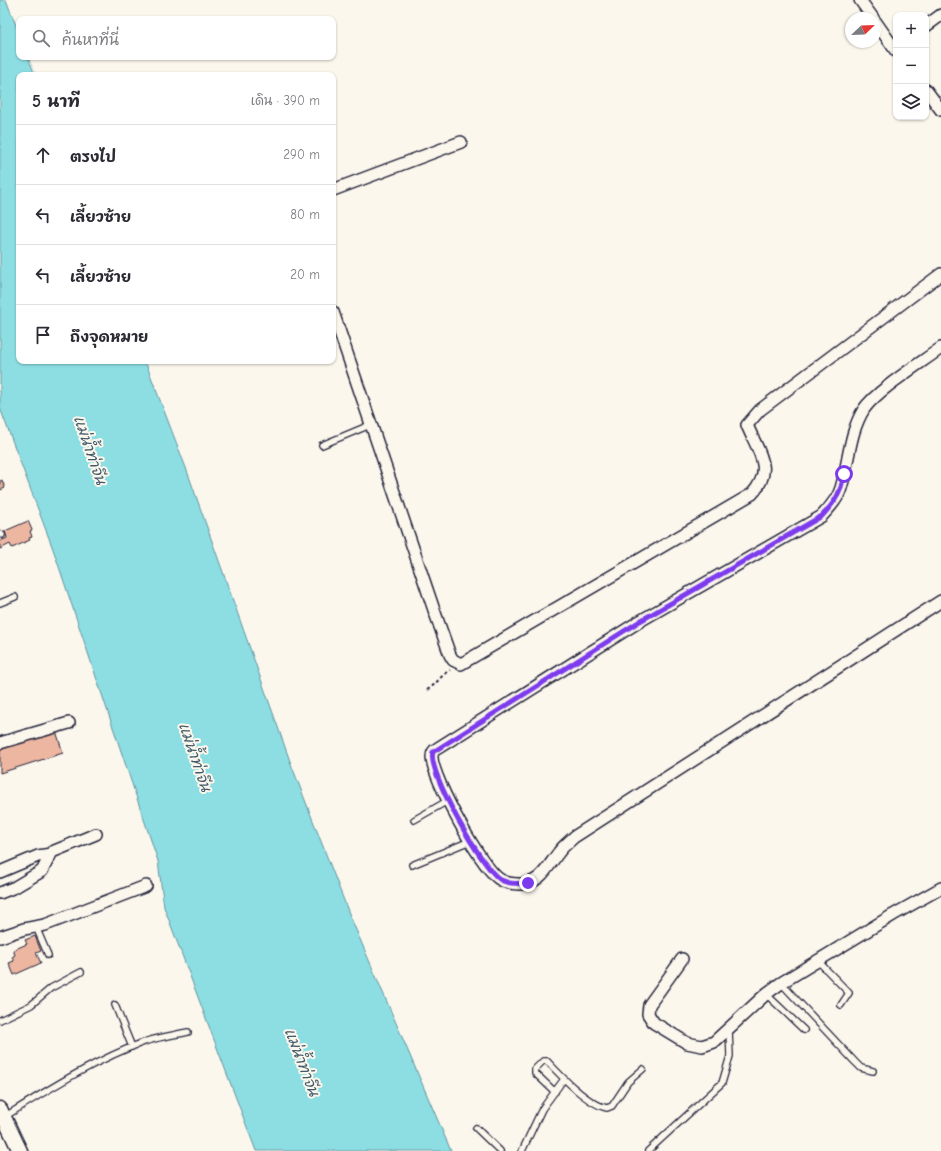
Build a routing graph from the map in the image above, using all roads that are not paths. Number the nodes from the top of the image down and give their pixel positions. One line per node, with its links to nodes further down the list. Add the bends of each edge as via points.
1 (860, 0): 2 (street)
2 (869, 12)
3 (941, 15): 4 (street)
4 (929, 24)
5 (881, 29): 6 (street)
6 (894, 48)
7 (929, 94): 8 (street)
8 (941, 110)
9 (461, 142): 10 (street)
10 (336, 189)
11 (941, 274): 14 (street, via 760,410 747,425 765,468 760,485 752,494 461,664 450,655)
12 (336, 321): 14 (street)
13 (941, 348): 21 (street, via 877,395 864,409 851,441 841,489 822,516 640,621 433,752 431,756 436,774)
14 (370, 425): 15 (lane)
15 (322, 445)
16 (16, 596): 18 (lane)
17 (941, 601): 24 (street, via 574,837 536,880 520,884 500,880)
18 (0, 603)
19 (69, 723): 20 (street)
20 (0, 743)
21 (451, 806): 22 (lane); 24 (street)
22 (414, 820)
23 (96, 834): 25 (street)
24 (468, 838): 26 (lane)
25 (50, 854): 27 (street, via 38,856); 30 (street, via 42,871)
26 (412, 865)
27 (0, 872)
28 (146, 886): 31 (street)
29 (941, 888): 35 (street)
30 (0, 893)
31 (36, 927): 32 (street); 33 (lane)
32 (0, 937)
33 (48, 955)
34 (682, 959): 42 (street, via 649,1005 648,1014 654,1023 687,1043 702,1046 714,1042)
35 (818, 961): 37 (street); 40 (lane, via 849,993)
36 (81, 972): 41 (lane, via 51,988 31,1005)
37 (782, 983): 38 (street); 47 (lane, via 861,1068)
38 (766, 994): 42 (street); 43 (lane)
39 (115, 1005): 45 (lane)
40 (842, 1005)
41 (0, 1020)
42 (729, 1027): 52 (lane, via 730,1056 722,1082)
43 (804, 1030)
44 (188, 1032): 45 (lane)
45 (132, 1047): 50 (lane)
46 (643, 1069): 48 (lane, via 628,1082 612,1106 607,1108 590,1100)
47 (873, 1071)
48 (564, 1079): 49 (lane); 49 (lane, via 547,1061 541,1062 535,1069 538,1077)
49 (555, 1092): 55 (lane, via 537,1119)
50 (2, 1113): 53 (street)
51 (476, 1128): 54 (lane)
52 (655, 1145): 56 (lane); 57 (lane)
53 (20, 1151)
54 (500, 1151)
55 (522, 1151)
56 (648, 1151)
57 (657, 1151)

